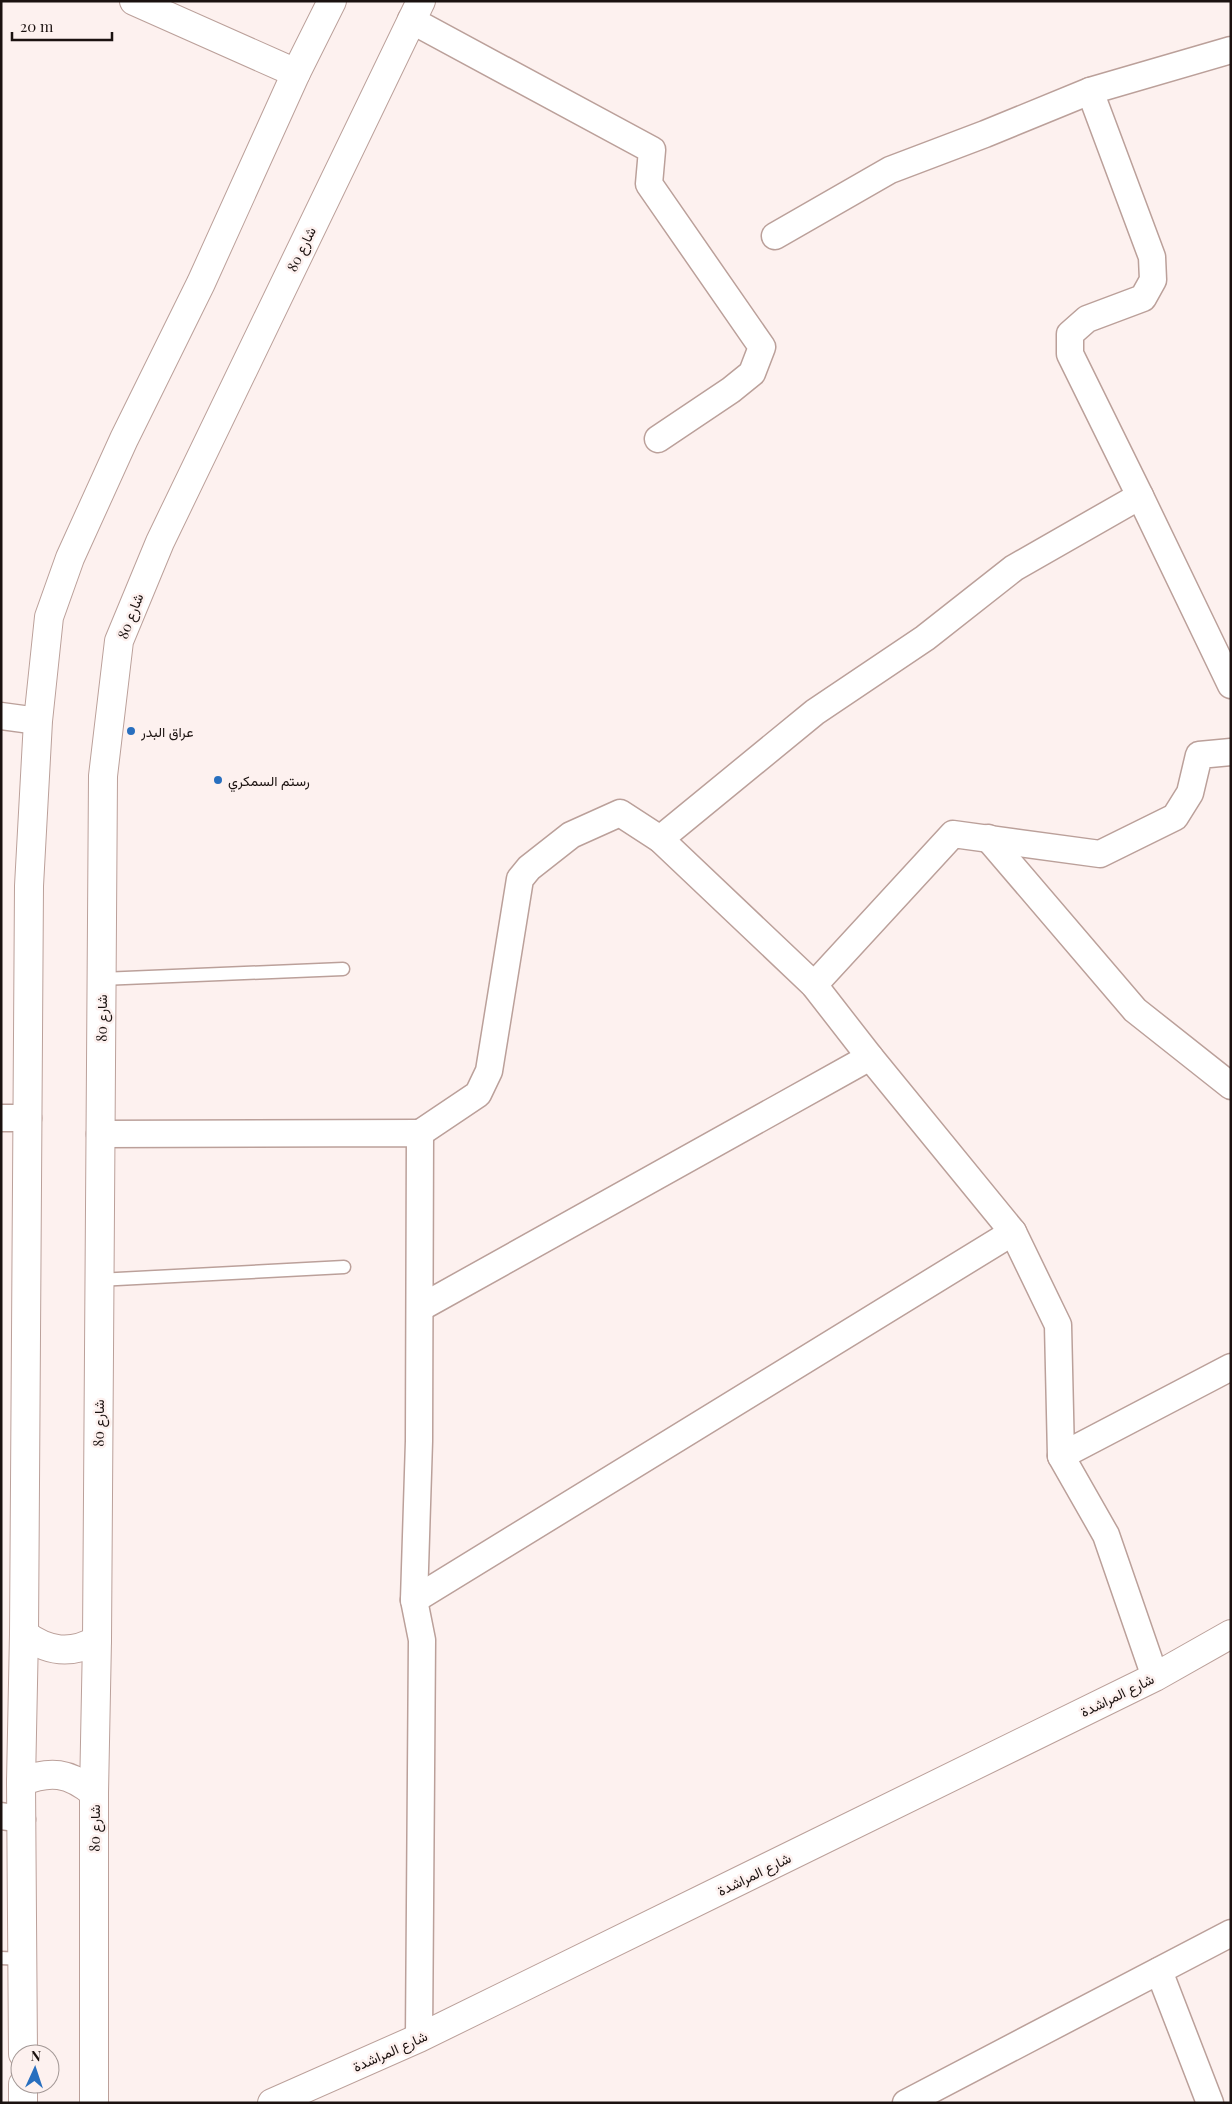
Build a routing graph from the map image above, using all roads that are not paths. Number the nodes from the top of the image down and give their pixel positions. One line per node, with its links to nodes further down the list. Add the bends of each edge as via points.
1 (134, 1): 5 (main road)
2 (332, 1): 5 (main road)
3 (416, 11): 8 (street, via 652,150 649,184 762,347 752,373); 17 (main road, شارع 80, via 160,542 119,641 103,776)
4 (1231, 50): 6 (street)
5 (296, 73): 12 (main road, via 201,283 70,558 49,617)
6 (1090, 91): 7 (street, via 890,170); 9 (street, via 1152,257 1153,280 1143,298 1087,318 1070,334 1070,354)
7 (775, 236)
8 (658, 439)
9 (1140, 496): 10 (street); 15 (street, via 1014,568 926,638 815,712)
10 (1231, 685)
11 (1, 716): 12 (street)
12 (38, 720): 22 (main road, via 29,886)
13 (1231, 752): 14 (street, via 1199,755 1190,793 1175,817 1100,854)
14 (988, 838): 18 (street, via 953,834); 20 (street, via 1134,1010)
15 (660, 839): 18 (street); 23 (street, via 620,814 571,835 529,868 520,880 489,1071 478,1094)
16 (343, 969): 17 (lane)
17 (101, 979): 24 (main road, شارع 80)
18 (814, 985): 19 (street)
19 (870, 1058): 25 (street); 28 (street)
20 (1231, 1086)
21 (1, 1118): 22 (street)
22 (28, 1118): 32 (main road)
23 (420, 1133): 24 (street); 28 (street)
24 (100, 1134): 27 (main road, شارع 80)
25 (1013, 1232): 30 (street, via 1058,1325); 31 (street)
26 (344, 1267): 27 (lane)
27 (98, 1280): 34 (main road, شارع 80)
28 (420, 1308): 31 (street)
29 (1231, 1368): 30 (street)
30 (1061, 1456): 35 (street, via 1106,1535)
31 (414, 1600): 42 (street, via 422,1640)
32 (24, 1634): 34 (main road, via 35,1642 60,1650 73,1650); 36 (main road)
33 (1231, 1634): 35 (main road, شارع المراشدة)
34 (97, 1640): 37 (main road, شارع 80)
35 (1155, 1677): 42 (main road, شارع المراشدة)
36 (21, 1782): 37 (main road, via 36,1776 67,1776); 38 (main road)
37 (94, 1793): 45 (main road, شارع 80)
38 (11, 1818): 40 (main road)
39 (1231, 1933): 41 (street)
40 (12, 1958): 43 (main road)
41 (1159, 1971): 44 (street); 48 (street)
42 (419, 2038): 46 (main road, شارع المراشدة)
43 (22, 2044)
44 (951, 2092): 47 (street)
45 (94, 2103)
46 (272, 2103)
47 (906, 2103)
48 (1210, 2103)

